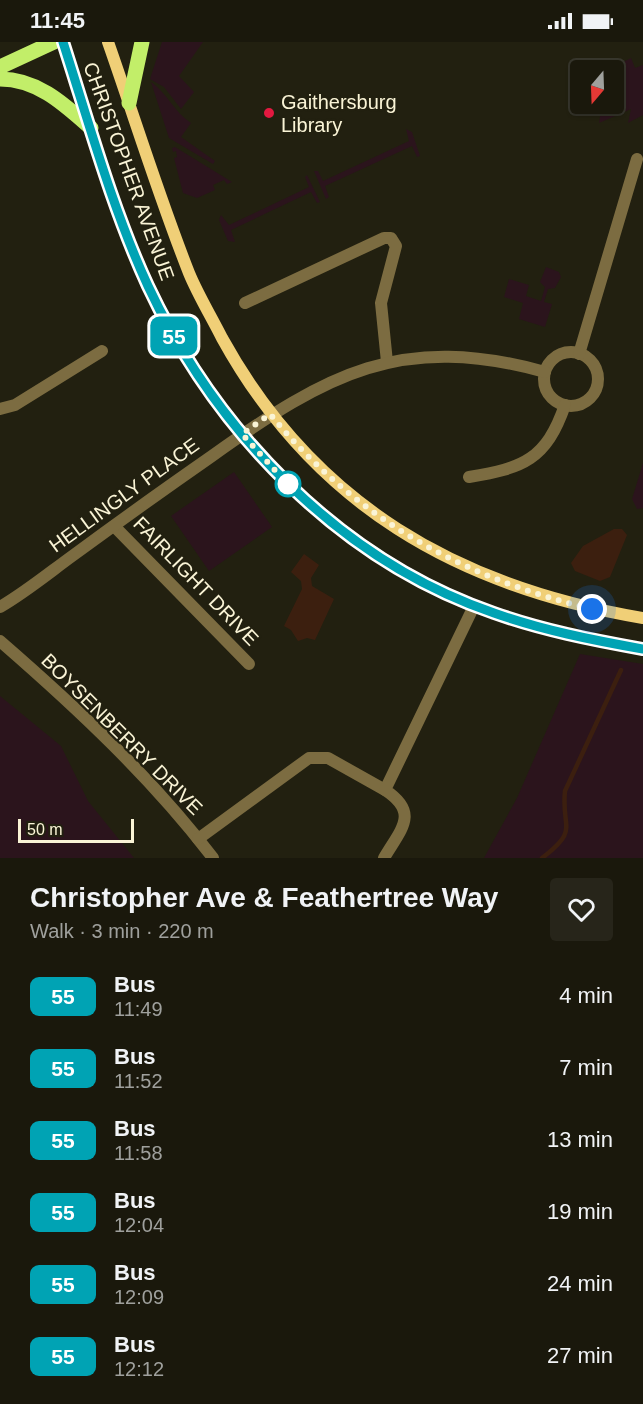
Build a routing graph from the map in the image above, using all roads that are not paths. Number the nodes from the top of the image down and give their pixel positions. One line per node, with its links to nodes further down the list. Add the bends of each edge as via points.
1 (54, 42): 5 (main road)
2 (63, 42): 8 (street, CHRISTOPHER AVENUE)
3 (108, 42): 7 (street, CHRISTOPHER AVENUE)
4 (142, 42): 7 (main road)
5 (0, 67)
6 (0, 79): 8 (main road, via 38,87)
7 (129, 103): 17 (street, CHRISTOPHER AVENUE, via 190,274 233,358)
8 (91, 128): 18 (street, CHRISTOPHER AVENUE, via 147,284 180,347)
9 (637, 159): 12 (street)
10 (244, 303): 13 (street, via 391,238 396,246 383,289 381,316)
11 (102, 351): 16 (street, via 15,405)
12 (579, 354): 14 (street, via 556,357); 15 (street, via 596,367 598,384 584,404)
13 (387, 362): 14 (street, HELLINGLY PLACE, via 497,360); 17 (street, HELLINGLY PLACE, via 320,385)
14 (545, 372): 15 (street, via 548,394)
15 (565, 405): 19 (street, via 553,434 535,457 510,469)
16 (0, 409)
17 (270, 414): 18 (street, HELLINGLY PLACE); 23 (street, CHRISTOPHER AVENUE, via 316,465 355,500 396,529 449,558 552,599)
18 (242, 434): 20 (street, HELLINGLY PLACE); 21 (street, CHRISTOPHER AVENUE, via 292,489 344,531 421,580)
19 (469, 477)
20 (114, 526): 22 (street, HELLINGLY PLACE); 26 (street, FAIRLIGHT DRIVE)
21 (474, 606): 25 (street, CHRISTOPHER AVENUE, via 581,638); 27 (street)
22 (0, 607)
23 (643, 618)
24 (0, 641): 28 (street, BOYSENBERRY DRIVE, via 87,721)
25 (643, 649)
26 (249, 664)
27 (385, 790): 28 (street, via 328,758 309,758); 30 (street, via 399,799 406,812)
28 (198, 839): 29 (street, BOYSENBERRY DRIVE)
29 (213, 858)
30 (384, 858)

